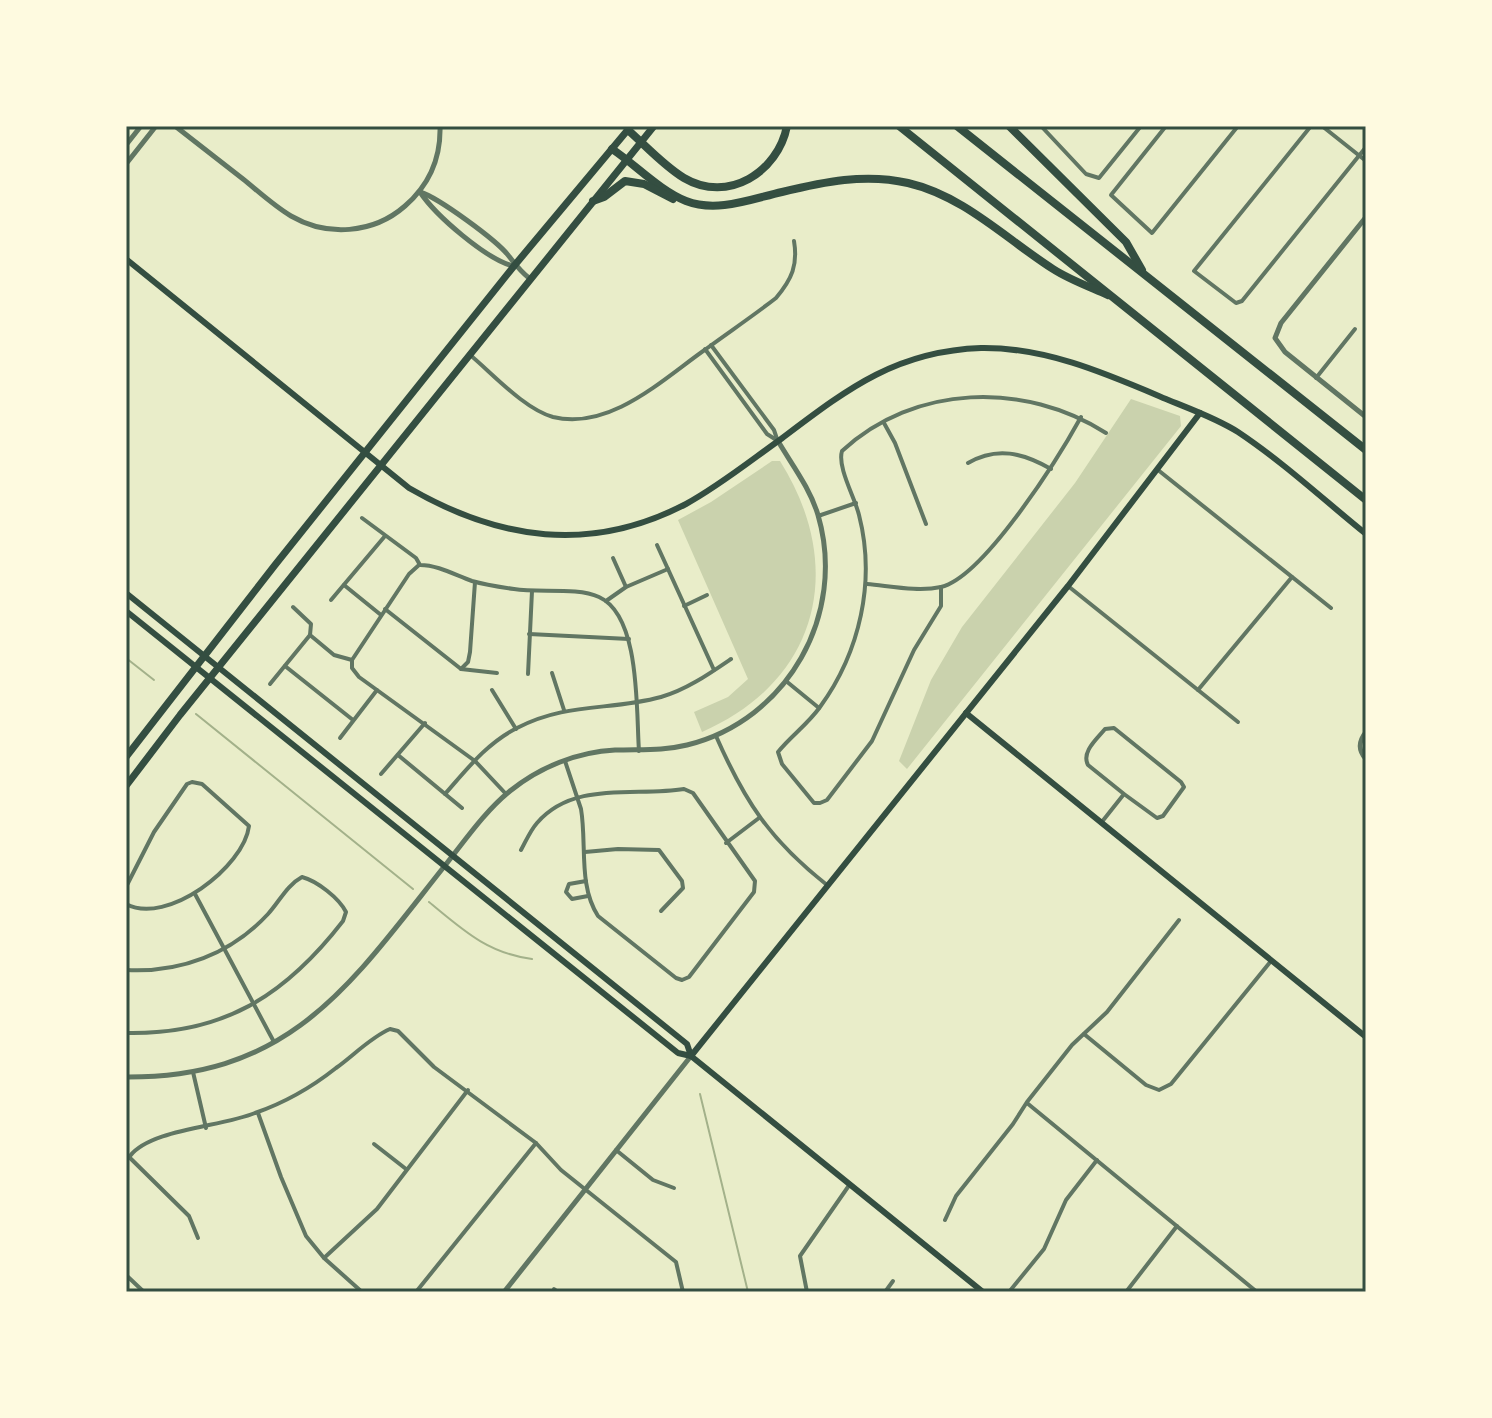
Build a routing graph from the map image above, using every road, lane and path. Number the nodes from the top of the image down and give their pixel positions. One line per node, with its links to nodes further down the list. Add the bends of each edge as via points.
1 (141, 126): 18 (street)
2 (156, 126): 24 (street)
3 (175, 126): 25 (street, via 284,212 318,227 348,230 378,224)
4 (440, 126): 25 (street, via 438,157)
5 (654, 126): 17 (main road)
6 (787, 126): 17 (highway, via 779,151 766,168 726,186 684,178)
7 (899, 126): 34 (highway)
8 (957, 126): 32 (highway)
9 (1009, 126): 32 (highway, via 1126,242)
10 (1041, 126): 11 (street, via 1086,174 1099,178)
11 (1141, 126)
12 (1166, 126): 13 (street, via 1111,195 1152,233)
13 (1238, 126)
14 (1311, 126): 21 (street, via 1194,271 1236,303)
15 (1322, 126): 21 (street)
16 (629, 128): 17 (highway); 20 (main road)
17 (641, 142): 22 (main road)
18 (126, 145)
19 (1366, 147): 21 (street)
20 (612, 149): 22 (highway); 31 (main road)
21 (1359, 155): 23 (street)
22 (627, 159): 26 (main road); 27 (highway)
23 (1366, 161)
24 (126, 164)
25 (420, 192): 31 (street, via 436,197 507,254); 31 (street, via 473,242 500,263)
26 (593, 201): 27 (highway, via 619,183 632,181); 33 (main road)
27 (692, 202): 34 (highway, via 732,204 853,179 907,183 960,204 1056,271)
28 (1366, 217): 39 (street, via 1281,323 1275,338)
29 (794, 241): 36 (street, via 797,259 790,282)
30 (126, 259): 47 (main road)
31 (514, 266): 33 (street); 47 (main road)
32 (1144, 274): 46 (highway)
33 (529, 278): 38 (main road)
34 (1122, 302): 52 (highway)
35 (1355, 329): 39 (street)
36 (711, 345): 37 (street); 45 (street)
37 (705, 349): 38 (street, via 628,402 572,420 533,408); 45 (street, via 767,434)
38 (469, 354): 49 (main road)
39 (1316, 378): 42 (street)
40 (1200, 413): 45 (main road, via 1056,358 1000,349 963,350 875,373); 51 (main road); 57 (main road, via 1240,434)
41 (1081, 417): 43 (street, via 1031,401 982,396 933,403); 44 (street); 50 (street)
42 (1366, 417)
43 (884, 423): 53 (street, via 840,455); 56 (street)
44 (1106, 433)
45 (778, 441): 49 (main road, via 706,492 655,518 565,535 477,522 430,500); 54 (street)
46 (1366, 450)
47 (366, 454): 49 (main road); 84 (main road)
48 (968, 463): 50 (street, via 982,455 1011,453)
49 (380, 466): 89 (main road)
50 (1051, 469): 69 (street, via 971,570)
51 (1158, 470): 63 (street); 67 (main road)
52 (1366, 500)
53 (856, 503): 54 (street); 65 (street)
54 (818, 516): 96 (street, via 826,561 822,604 811,642)
55 (362, 518): 58 (street)
56 (926, 524)
57 (1366, 534)
58 (385, 536): 61 (street); 66 (street)
59 (657, 545): 62 (street)
60 (613, 558): 68 (street)
61 (420, 565): 64 (street); 78 (street)
62 (668, 569): 68 (street); 75 (street)
63 (1292, 577): 77 (street); 100 (street)
64 (475, 582): 70 (street); 90 (street, via 470,652)
65 (866, 584): 69 (street); 102 (street, via 848,656)
66 (344, 585): 73 (street); 80 (street)
67 (1068, 586): 100 (street); 104 (main road)
68 (626, 587): 74 (street)
69 (941, 587): 102 (street, via 941,606 903,671 872,741 827,800 816,803 778,752)
70 (532, 591): 74 (street, via 591,594); 81 (street)
71 (126, 593): 84 (main road)
72 (707, 595): 75 (street)
73 (331, 600)
74 (606, 601): 83 (street)
75 (684, 606): 91 (street)
76 (293, 607): 82 (street, via 311,624)
77 (1331, 608)
78 (385, 609): 80 (street); 90 (street)
79 (126, 611): 88 (main road)
80 (381, 615): 86 (street)
81 (529, 634): 83 (street); 94 (street)
82 (310, 635): 86 (street, via 334,655); 87 (street)
83 (629, 639): 101 (street)
84 (204, 656): 88 (main road); 89 (main road)
85 (731, 659): 91 (street)
86 (352, 660): 98 (street, via 355,673)
87 (285, 666): 97 (street); 105 (street)
88 (195, 667): 95 (main road); 114 (main road)
89 (218, 667): 95 (main road); 130 (main road)
90 (461, 669): 92 (street)
91 (714, 671): 101 (street, via 664,696)
92 (497, 673)
93 (552, 673): 103 (street)
94 (528, 674)
95 (209, 679): 119 (main road); 131 (main road)
96 (786, 681): 102 (street); 110 (street, via 758,710)
97 (270, 684)
98 (377, 690): 105 (street); 107 (street)
99 (492, 690): 108 (street)
100 (1198, 690): 106 (street)
101 (635, 701): 103 (street); 112 (street)
102 (819, 708)
103 (564, 710): 108 (street)
104 (966, 713): 126 (main road); 134 (main road)
105 (353, 720): 111 (street)
106 (1238, 722)
107 (425, 723): 113 (street); 116 (street)
108 (516, 729): 116 (street)
109 (1366, 732): 115 (street, via 1360,741)
110 (716, 736): 112 (street); 125 (street)
111 (340, 738)
112 (639, 751): 117 (street, via 599,752)
113 (398, 755): 118 (street); 120 (street)
114 (126, 757)
115 (1366, 759)
116 (475, 761): 120 (street); 121 (street)
117 (565, 761): 121 (street); 123 (street)
118 (381, 774)
119 (126, 786)
120 (445, 794): 124 (street)
121 (506, 794): 130 (street)
122 (1124, 794): 122 (street, via 1085,759 1105,729 1114,728 1184,787 1157,818); 126 (street)
123 (578, 799): 127 (street, via 623,790 690,790); 128 (street, via 542,819); 129 (street)
124 (462, 808)
125 (759, 818): 127 (street); 134 (street, via 789,854)
126 (1101, 823): 141 (main road)
127 (726, 843): 136 (street, via 756,888 682,980 598,916)
128 (521, 850)
129 (585, 852): 132 (street); 138 (street, via 659,850 683,888)
130 (453, 856): 131 (street); 148 (main road, via 687,1044)
131 (445, 866): 147 (street, via 348,984 315,1016); 148 (main road, via 678,1053)
132 (586, 881): 136 (street); 136 (street, via 569,884 566,892 572,899)
133 (126, 887): 135 (street, via 154,832 192,782 202,784 249,826 236,853)
134 (829, 887): 148 (main road)
135 (195, 894): 137 (street, via 150,908); 140 (street)
136 (588, 896)
137 (126, 904)
138 (661, 911)
139 (1179, 920): 145 (street)
140 (224, 950): 142 (street, via 173,967); 143 (street); 143 (street, via 302,877 311,879 346,912 304,967)
141 (1271, 961): 145 (street, via 1171,1084 1159,1090); 146 (main road)
142 (126, 970)
143 (253, 1005): 144 (street, via 186,1029); 147 (street)
144 (126, 1033)
145 (1084, 1034): 152 (street)
146 (1366, 1037)
147 (274, 1042): 149 (street)
148 (691, 1056): 157 (street); 161 (main road)
149 (193, 1072): 150 (street); 154 (street)
150 (126, 1077)
151 (468, 1090): 153 (street, via 390,1029 325,1077); 155 (street); 160 (street)
152 (1027, 1102): 159 (street); 164 (street, via 956,1196)
153 (258, 1113): 154 (street); 167 (street, via 306,1236)
154 (206, 1128): 158 (street, via 155,1138)
155 (536, 1143): 163 (street); 172 (street)
156 (374, 1144): 160 (street)
157 (616, 1150): 162 (street, via 653,1180); 163 (street)
158 (128, 1155): 166 (street, via 189,1216)
159 (1097, 1160): 165 (street); 178 (street, via 1066,1200 1044,1249)
160 (406, 1169): 167 (street, via 377,1209)
161 (850, 1184): 175 (street, via 800,1256); 177 (main road)
162 (674, 1188)
163 (585, 1190): 173 (street); 174 (street, via 676,1262)
164 (945, 1220)
165 (1177, 1226): 179 (street); 180 (street)
166 (198, 1238)
167 (324, 1258): 171 (street)
168 (126, 1275): 170 (street)
169 (893, 1281): 176 (street)
170 (144, 1292)
171 (362, 1292)
172 (416, 1292)
173 (504, 1292)
174 (683, 1292)
175 (807, 1292)
176 (885, 1292)
177 (983, 1292)
178 (1009, 1292)
179 (1126, 1292)
180 (1257, 1292)

